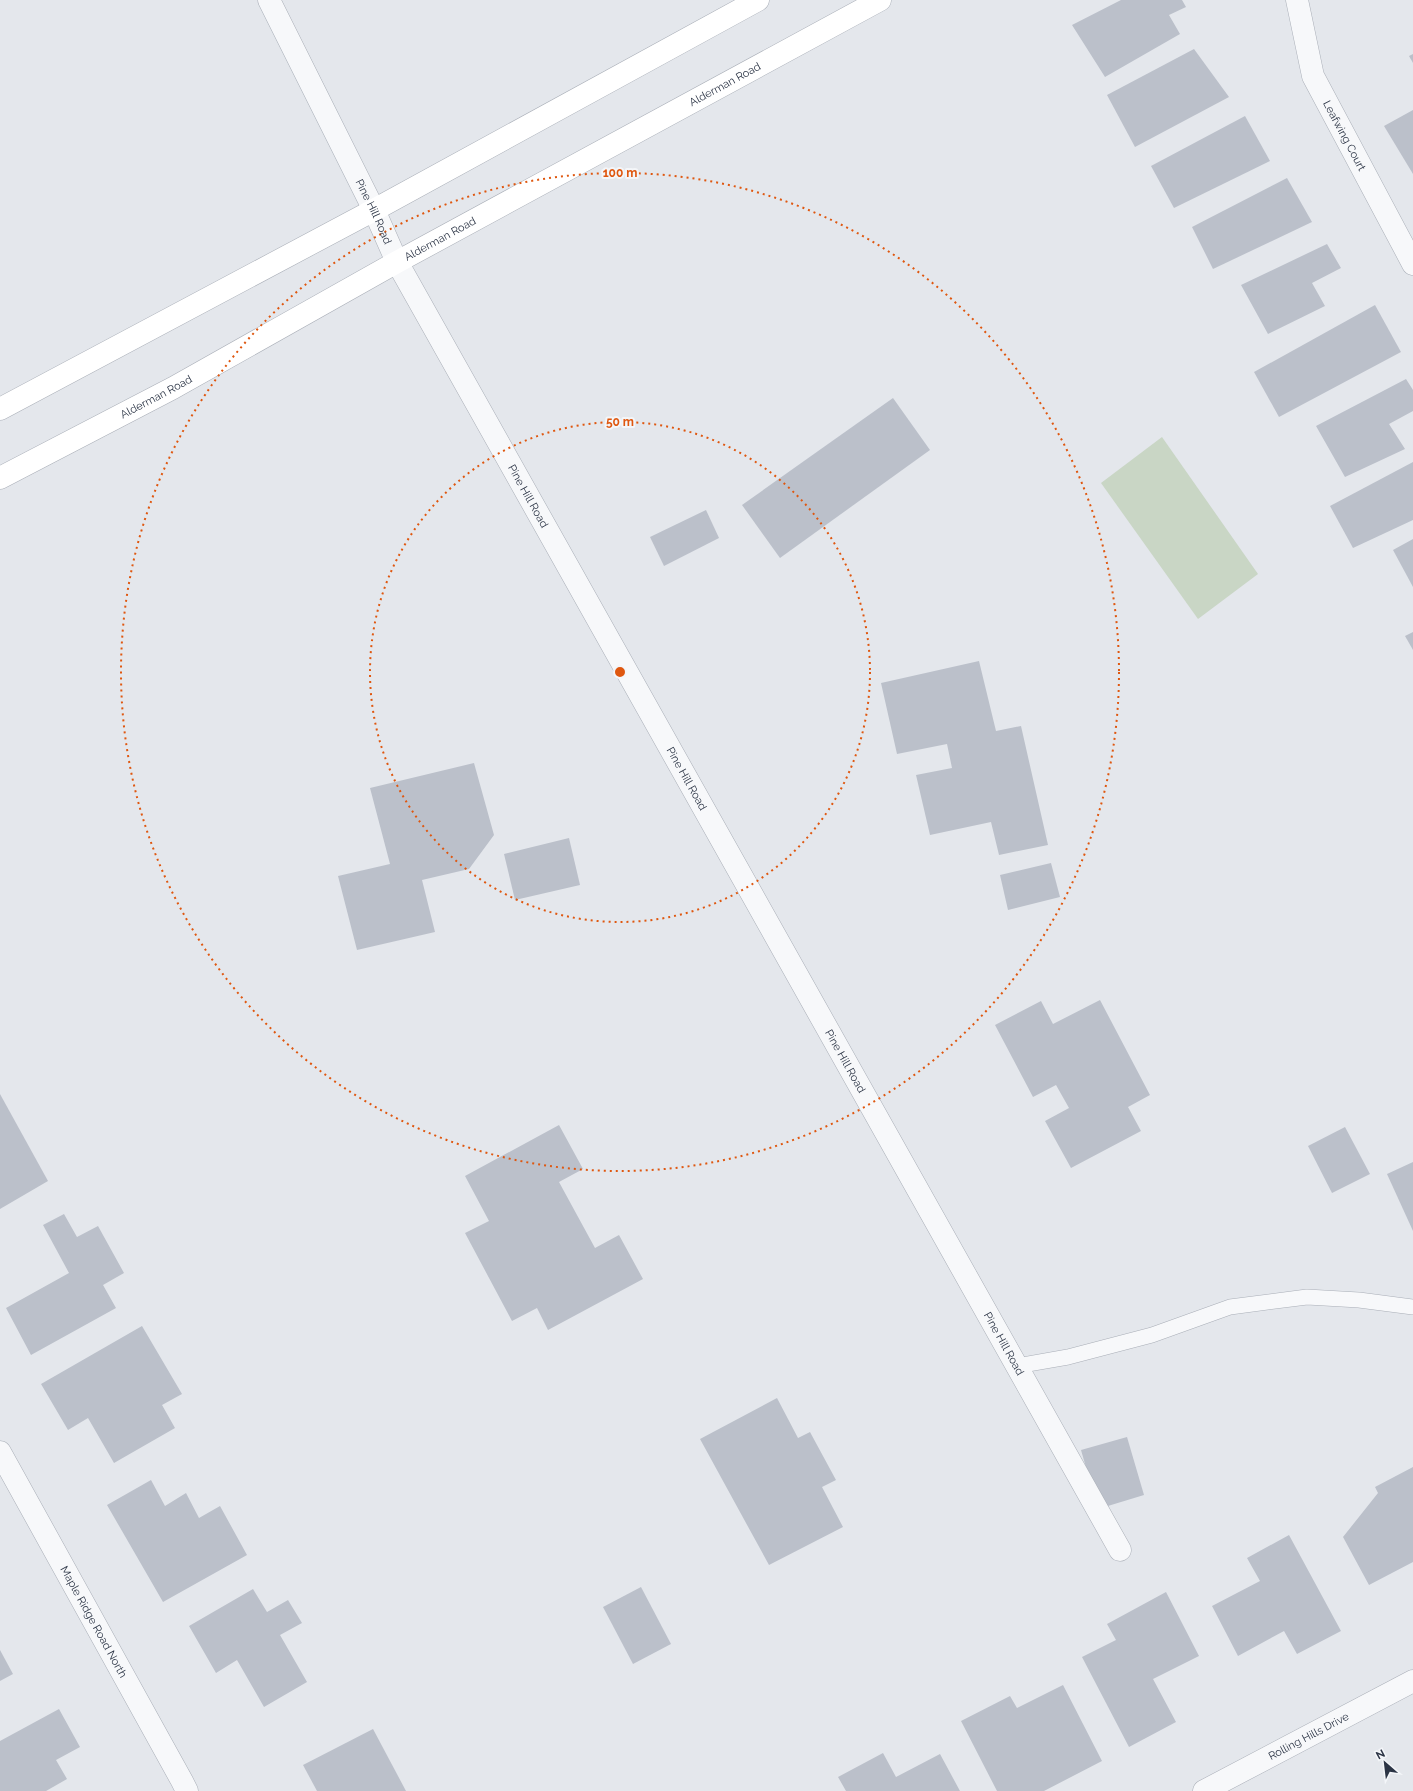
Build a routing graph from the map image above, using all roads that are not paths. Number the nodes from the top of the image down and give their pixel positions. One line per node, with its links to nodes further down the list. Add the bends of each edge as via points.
1 (269, 0): 5 (street, Pine Hill Road)
2 (758, 0): 5 (main road)
3 (880, 0): 6 (main road, Alderman Road)
4 (1298, 0): 7 (street, Leafwing Court, via 1313,76)
5 (374, 210): 6 (street, Pine Hill Road); 8 (main road)
6 (397, 262): 9 (main road, Alderman Road, via 173,388); 11 (street, Pine Hill Road)
7 (1413, 264)
8 (0, 409)
9 (0, 478)
10 (1413, 1307): 11 (lane, via 1359,1300 1307,1298 1230,1307 1152,1335 1068,1357)
11 (1016, 1366): 13 (street, Pine Hill Road)
12 (0, 1452): 15 (street, Maple Ridge Road North)
13 (1120, 1550)
14 (1413, 1681): 16 (street, Rolling Hills Drive)
15 (187, 1791)
16 (1204, 1791)

